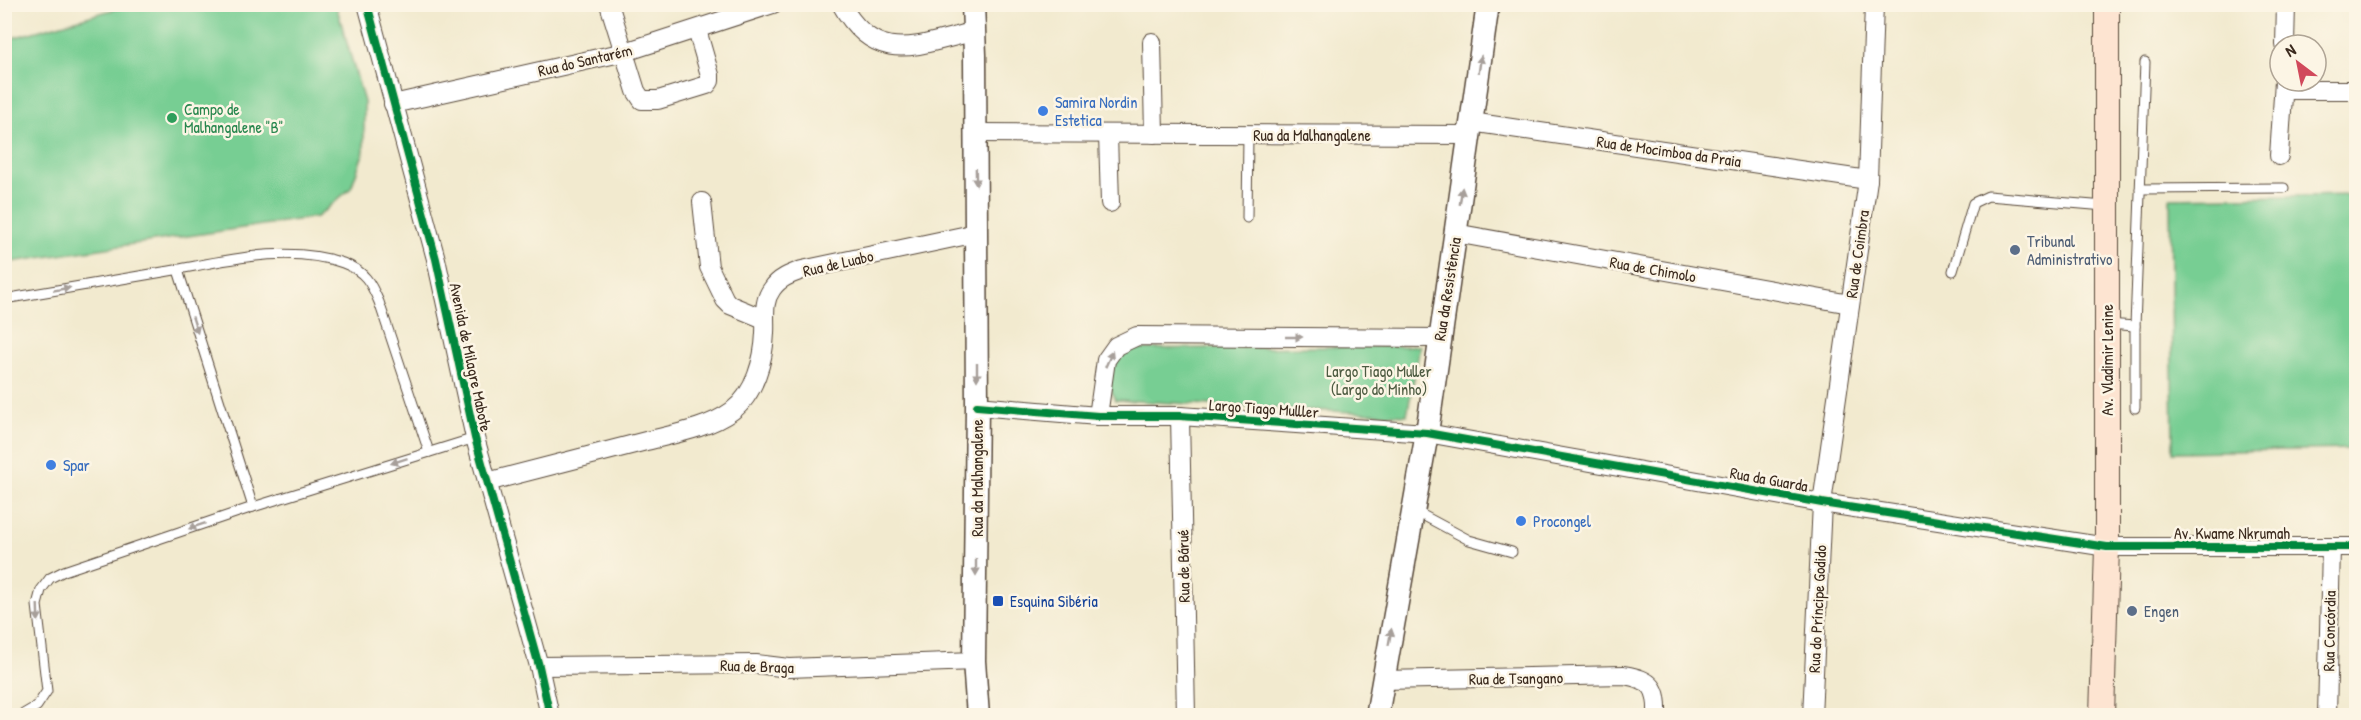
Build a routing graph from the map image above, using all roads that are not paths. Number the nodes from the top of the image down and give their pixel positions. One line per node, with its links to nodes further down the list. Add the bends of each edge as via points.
1 (367, 4): 19 (street, Avenida de Milagre Mabote)
2 (609, 4): 14 (street)
3 (773, 4): 10 (street, Rua do Santarém)
4 (841, 4): 11 (street, via 861,33 889,47 906,48)
5 (973, 4): 11 (street, Rua da Malhangalene)
6 (1488, 4): 20 (street, Rua da Resistência, one-way to 6)
7 (1874, 4): 26 (street, Rua de Coimbra)
8 (2107, 4): 31 (main road, Av. Vladimir Lenine)
9 (2286, 4): 12 (street)
10 (696, 30): 14 (street, Rua do Santarém); 14 (street, via 710,75 707,85 647,101 638,96)
11 (973, 32): 21 (street, Rua da Malhangalene)
12 (2285, 33)
13 (1152, 42): 23 (street)
14 (625, 52): 19 (street, Rua do Santarém)
15 (2145, 62): 28 (lane)
16 (2328, 88): 17 (street)
17 (2356, 90)
18 (2284, 93): 25 (street)
19 (393, 104): 48 (street, Avenida de Milagre Mabote, via 436,259)
20 (1470, 129): 24 (street, Rua da Malhangalene); 26 (street, Rua de Mocimboa da Praia); 34 (street, Rua da Resistência, one-way to 20)
21 (975, 133): 22 (street, Rua da Malhangalene); 33 (street, Rua da Malhangalene, one-way to 33)
22 (1108, 134): 23 (street, Rua da Malhangalene); 30 (street)
23 (1154, 134): 24 (street, Rua da Malhangalene)
24 (1248, 134): 32 (lane)
25 (2279, 156)
26 (1868, 180): 38 (street, Rua de Coimbra)
27 (2284, 188): 28 (lane)
28 (2140, 189): 41 (lane)
29 (702, 202): 39 (street, via 709,267 725,300)
30 (1110, 203)
31 (2107, 206): 36 (lane, via 1988,196 1979,199 1973,203); 40 (main road, Av. Vladimir Lenine)
32 (1247, 218)
33 (976, 233): 39 (street, Rua de Luabo, via 784,277 772,288); 43 (street, Rua da Malhangalene, one-way to 43)
34 (1455, 233): 38 (street, Rua de Chimolo); 42 (street, Rua da Resistência)
35 (178, 270): 37 (lane, one-way to 35); 49 (lane, via 280,254 317,256 346,264 370,280); 52 (lane, one-way to 52)
36 (1953, 271)
37 (4, 299)
38 (1850, 304): 51 (street, Rua de Coimbra)
39 (764, 319): 50 (street, Rua de Luabo, via 761,360 747,393 733,410 672,434)
40 (2107, 324): 41 (lane); 54 (main road, Av. Vladimir Lenine)
41 (2135, 326): 44 (lane)
42 (1439, 338): 45 (street, one-way to 42, via 1106,360 1116,346 1137,336); 47 (street, Rua da Resistência)
43 (977, 406): 45 (street, Largo Tiago Mulller); 58 (street, Rua da Malhangalene, one-way to 58)
44 (2135, 408)
45 (1098, 416): 46 (street, Largo Tiago Mulller)
46 (1180, 416): 47 (street, Largo Tiago Mulller); 64 (street, Rua de Bárué)
47 (1427, 433): 51 (street, Rua da Guarda); 53 (street, Rua da Resistência)
48 (475, 438): 49 (lane); 50 (street, Avenida de Milagre Mabote)
49 (429, 452): 52 (lane, one-way to 52)
50 (487, 482): 59 (street, Avenida de Milagre Mabote)
51 (1822, 503): 54 (street, Rua da Guarda); 67 (street, Rua do Príncipe Godido)
52 (253, 507): 61 (lane, one-way to 61, via 50,578 37,604 47,691 37,706)
53 (1413, 510): 57 (lane, via 1469,540); 60 (street, Rua da Resistência, one-way to 53)
54 (2107, 547): 55 (street, Av. Kwame Nkrumah); 68 (main road, Av. Vladimir Lenine)
55 (2331, 547): 56 (street, Av. Kwame Nkrumah); 69 (street, Rua Concórdia)
56 (2356, 547)
57 (1512, 552)
58 (974, 661): 59 (street, Rua de Braga, via 789,668 756,664); 63 (street, Rua da Malhangalene)
59 (539, 666): 62 (street, Avenida de Milagre Mabote)
60 (1382, 680): 65 (street, Rua da Resistência); 66 (street, Rua de Tsangano, via 1624,675 1648,682 1658,700)
61 (20, 716)
62 (550, 716)
63 (978, 716)
64 (1186, 716)
65 (1377, 716)
66 (1657, 716)
67 (1812, 716)
68 (2102, 716)
69 (2327, 716)

